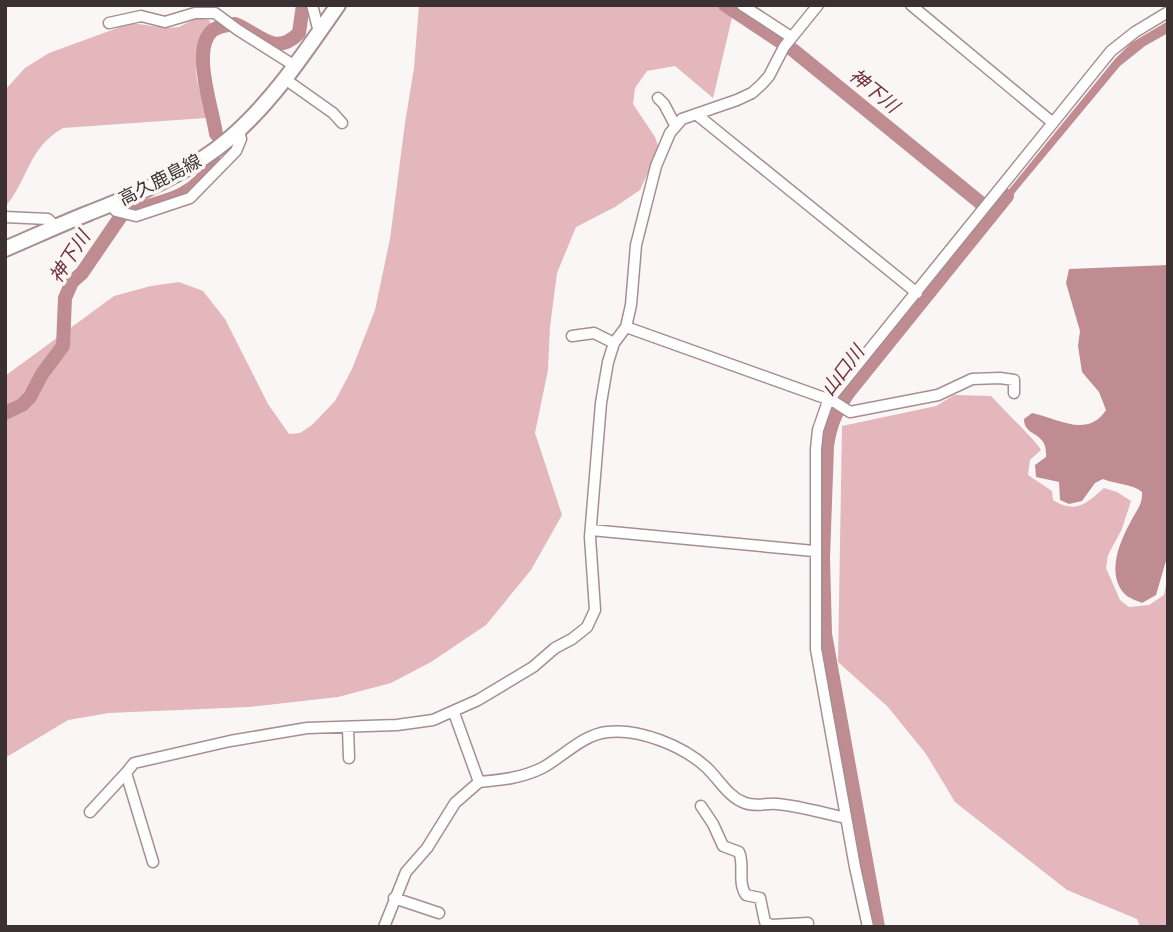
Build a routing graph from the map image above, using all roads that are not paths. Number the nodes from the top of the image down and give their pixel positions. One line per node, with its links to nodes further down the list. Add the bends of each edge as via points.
1 (312, 5): 8 (street)
2 (338, 5): 8 (main road, 高久鹿島線)
3 (742, 5): 9 (street)
4 (818, 5): 9 (street)
5 (911, 5): 14 (street)
6 (1168, 12): 14 (street, via 1111,51)
7 (109, 23): 10 (street, via 128,17 160,22 215,13)
8 (319, 32): 10 (main road, 高久鹿島線)
9 (788, 42): 13 (street, via 769,76 752,93)
10 (295, 66): 11 (main road, 高久鹿島線)
11 (285, 79): 15 (street); 17 (main road, 高久鹿島線)
12 (657, 98): 16 (street)
13 (696, 114): 16 (street); 22 (street)
14 (1053, 123): 22 (street)
15 (342, 124)
16 (675, 125): 23 (street, via 645,202)
17 (234, 135): 18 (main road, 高久鹿島線); 18 (street, via 241,139 236,151 190,198 158,209)
18 (121, 211): 20 (main road, 高久鹿島線)
19 (5, 217): 20 (street, via 48,219)
20 (56, 227): 21 (main road, 高久鹿島線)
21 (5, 249)
22 (917, 292): 27 (street)
23 (626, 327): 25 (street); 27 (street)
24 (572, 336): 25 (street, via 594,333)
25 (614, 343): 28 (street, via 601,403)
26 (1014, 393): 27 (street, via 1014,380 981,377 938,395 854,413)
27 (830, 401): 29 (street, via 818,430)
28 (591, 530): 29 (street); 30 (street, via 595,610 587,627 533,667)
29 (814, 551): 37 (street, via 816,649)
30 (454, 713): 31 (street, via 433,720); 34 (street)
31 (348, 729): 32 (street); 33 (street, via 307,728 230,741 134,763)
32 (349, 758)
33 (126, 773): 36 (street); 38 (street)
34 (480, 782): 37 (street, via 530,773 594,736 618,731 649,737 685,753 749,805 780,804); 39 (street, via 455,803 427,848 401,878)
35 (701, 806): 41 (street, via 723,846 742,857 742,889 746,895 760,898 765,922)
36 (90, 812)
37 (846, 818): 43 (street)
38 (153, 862)
39 (394, 898): 40 (street); 42 (street)
40 (439, 913)
41 (808, 923)
42 (384, 927)
43 (868, 927)

